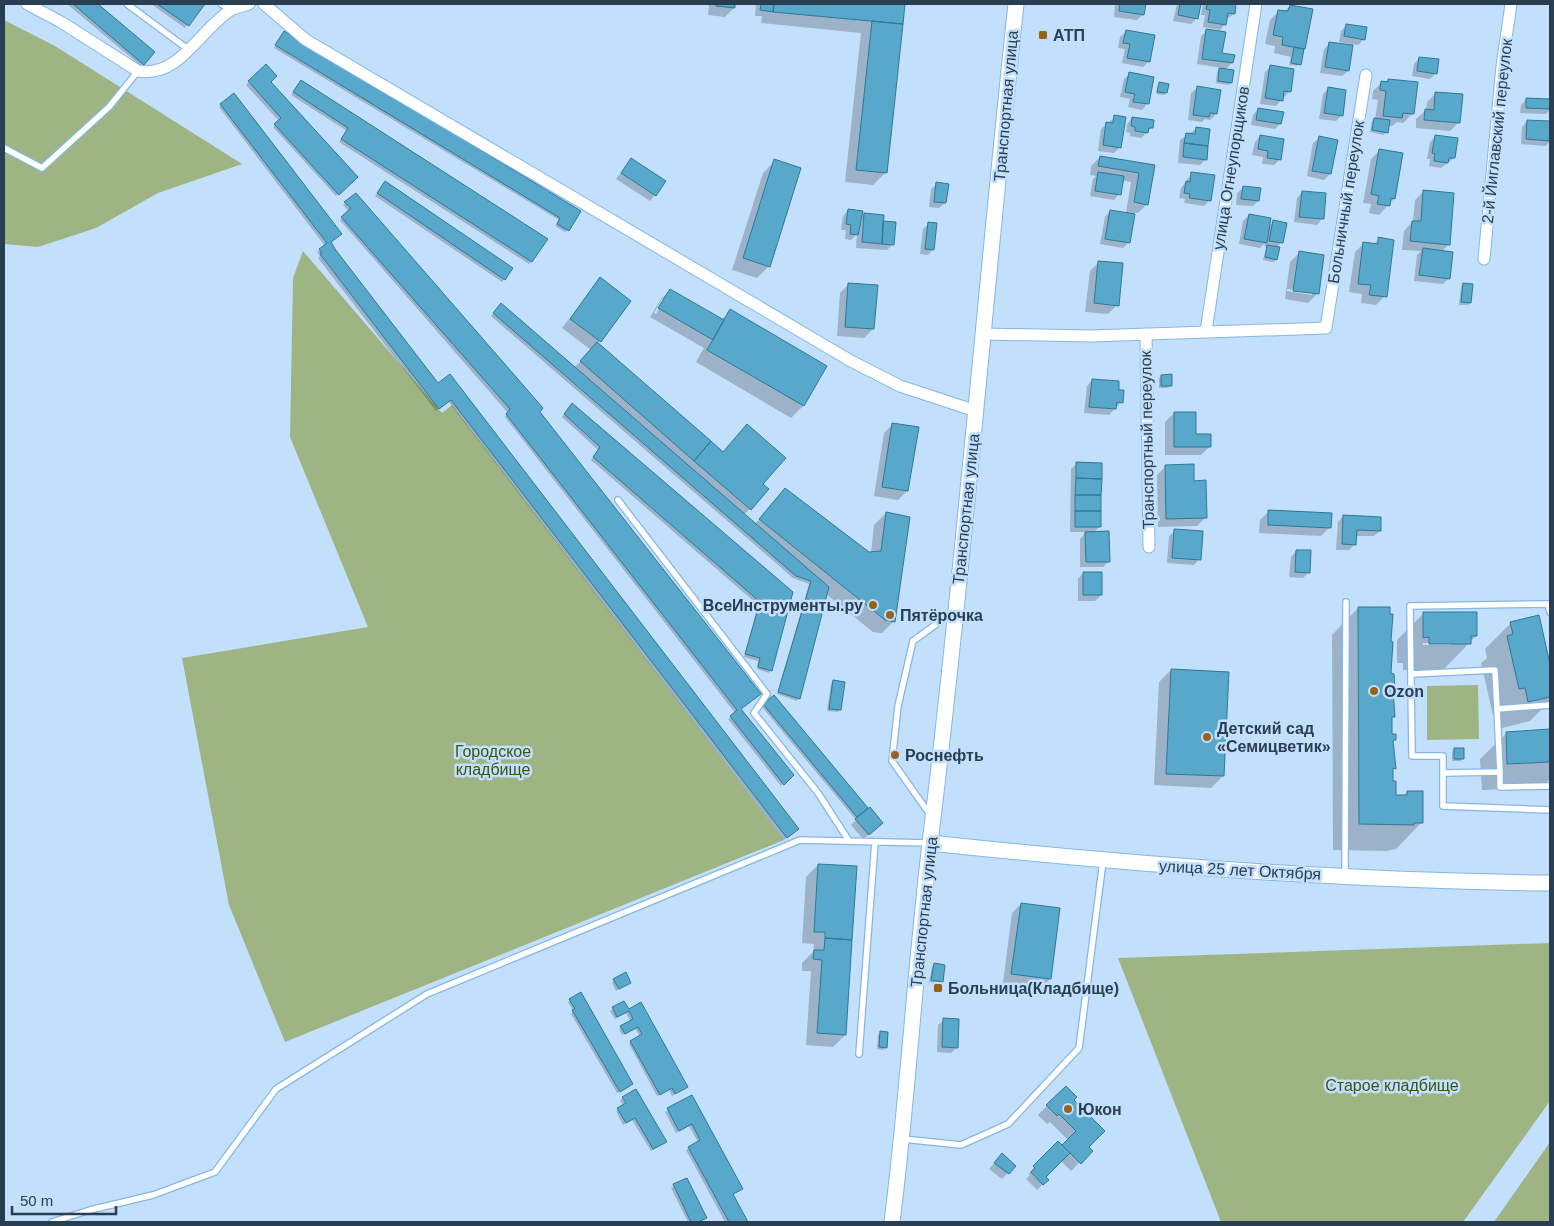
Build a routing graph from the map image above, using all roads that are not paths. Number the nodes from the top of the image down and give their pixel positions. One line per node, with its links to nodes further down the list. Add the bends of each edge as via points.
1 (27, 4): 10 (street)
2 (127, 4): 9 (lane)
3 (249, 4): 8 (street)
4 (264, 4): 17 (street, via 306,40 851,361 900,386)
5 (1016, 4): 15 (main road, Транспортная улица)
6 (1256, 4): 14 (street, улица Огнеупорщиков)
7 (1511, 4): 13 (street, 2-й Йиглавский переулок)
8 (226, 7): 9 (street)
9 (189, 50): 10 (street, via 161,70)
10 (138, 71): 12 (lane, via 109,107 42,168)
11 (1366, 76): 14 (street, Больничный переулок, via 1326,328)
12 (4, 148)
13 (1484, 259)
14 (1206, 331): 16 (street)
15 (984, 334): 16 (street); 17 (main road, Транспортная улица)
16 (1146, 334): 19 (street, Транспортный переулок)
17 (976, 411): 21 (main road, Транспортная улица)
18 (618, 500): 31 (lane, via 767,694 754,713 818,793)
19 (1149, 547)
20 (1346, 602): 35 (lane)
21 (955, 611): 30 (main road, Транспортная улица); 30 (lane, via 913,641 898,706 892,761)
22 (1550, 612): 23 (lane, via 1548,604 1410,606)
23 (1411, 674): 25 (lane, via 1495,670); 27 (lane, via 1412,756 1443,756)
24 (1550, 705): 25 (lane)
25 (1497, 709): 26 (lane)
26 (1500, 772): 27 (lane); 28 (lane, via 1500,786)
27 (1443, 773): 29 (lane, via 1443,806)
28 (1550, 786)
29 (1550, 810)
30 (934, 820): 33 (main road, Транспортная улица)
31 (848, 841): 32 (lane); 39 (lane, via 800,840 427,994 276,1089 215,1172 153,1195)
32 (875, 842): 33 (lane); 37 (lane)
33 (930, 843): 34 (main road, улица 25 лет Октября); 38 (main road, Транспортная улица)
34 (1104, 861): 35 (main road, улица 25 лет Октября); 38 (lane, via 1079,1048 1008,1124 961,1144)
35 (1345, 876): 36 (main road, улица 25 лет Октября)
36 (1550, 883)
37 (859, 1054)
38 (903, 1139): 40 (main road, Транспортная улица)
39 (52, 1222)
40 (892, 1222)

